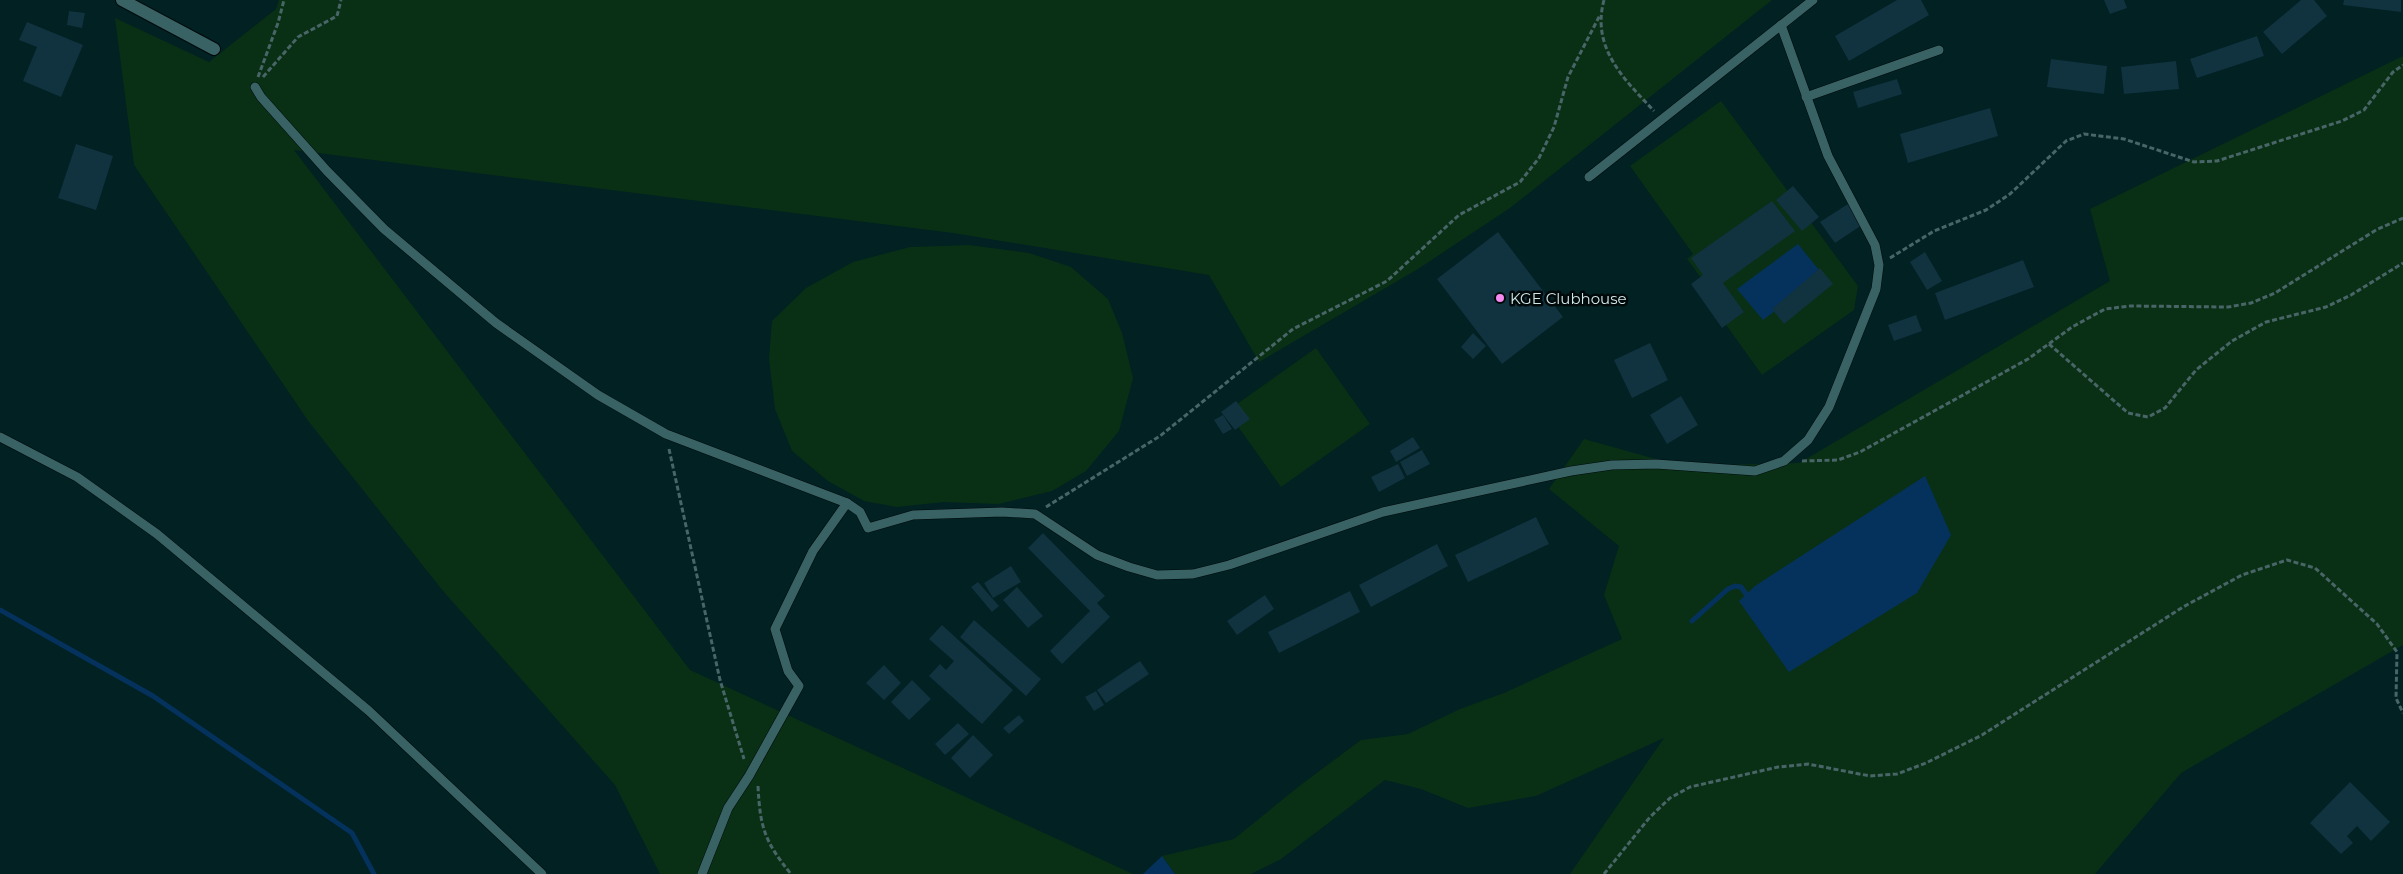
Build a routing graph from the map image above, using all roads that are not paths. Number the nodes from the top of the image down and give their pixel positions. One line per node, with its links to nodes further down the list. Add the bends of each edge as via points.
1 (122, 0): 4 (street)
2 (1813, 0): 3 (lane)
3 (1781, 25): 7 (lane); 8 (lane)
4 (214, 49)
5 (1939, 50): 7 (lane)
6 (255, 87): 10 (lane, via 327,171 384,229 496,323 598,396 666,434)
7 (1806, 97): 10 (lane, via 1828,156 1875,245 1879,264 1876,289 1828,407 1808,440 1784,461 1755,471 1656,464 1612,464 1571,471 1383,512 1194,574 1156,576 1097,555 1035,514 1002,512 913,516 868,528 860,512)
8 (1589, 177)
9 (0, 437): 11 (lane, via 77,477 157,534 369,711)
10 (847, 503): 12 (lane, via 813,551 774,629 788,671 799,686 728,808)
11 (542, 874)
12 (702, 874)

